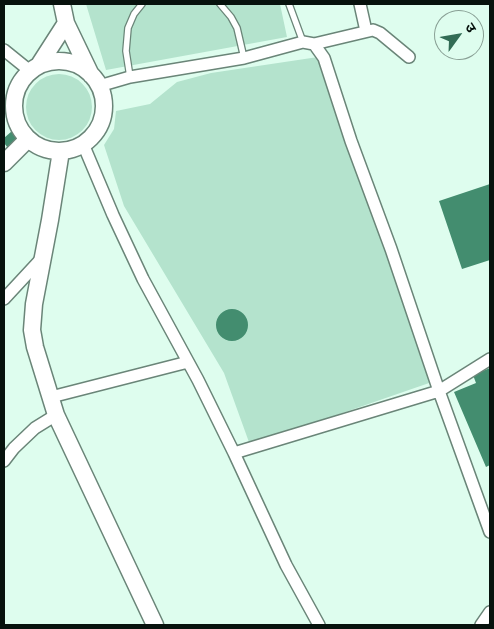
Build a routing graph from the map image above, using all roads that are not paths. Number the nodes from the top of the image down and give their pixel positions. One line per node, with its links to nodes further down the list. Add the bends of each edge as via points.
1 (62, 4): 6 (street)
2 (142, 4): 13 (lane, via 128,28 126,50)
3 (220, 4): 11 (lane, via 236,28)
4 (289, 4): 8 (lane)
5 (360, 4): 7 (street)
6 (66, 23): 12 (street); 14 (street)
7 (366, 31): 8 (street); 10 (street, via 380,33)
8 (309, 43): 11 (street); 24 (street, via 324,58)
9 (4, 50): 12 (street)
10 (409, 56)
11 (244, 58): 13 (street)
12 (34, 68): 14 (street, via 52,61 66,62 80,66); 15 (street, via 20,82)
13 (130, 78): 14 (street)
14 (95, 80): 17 (street, via 103,100 103,115 98,129)
15 (9, 107): 16 (street)
16 (28, 139): 18 (street, via 46,150); 19 (street)
17 (83, 144): 18 (street); 23 (street, via 143,279)
18 (61, 151): 20 (street)
19 (4, 163)
20 (42, 257): 21 (street); 25 (street, via 32,330)
21 (4, 299)
22 (490, 359): 24 (street)
23 (188, 362): 25 (street); 27 (street)
24 (439, 390): 27 (street); 29 (street)
25 (51, 397): 26 (street)
26 (56, 415): 28 (street, via 35,428); 31 (street)
27 (234, 453): 32 (street)
28 (4, 461)
29 (490, 532)
30 (490, 612): 33 (street)
31 (154, 625)
32 (318, 625)
33 (481, 625)

